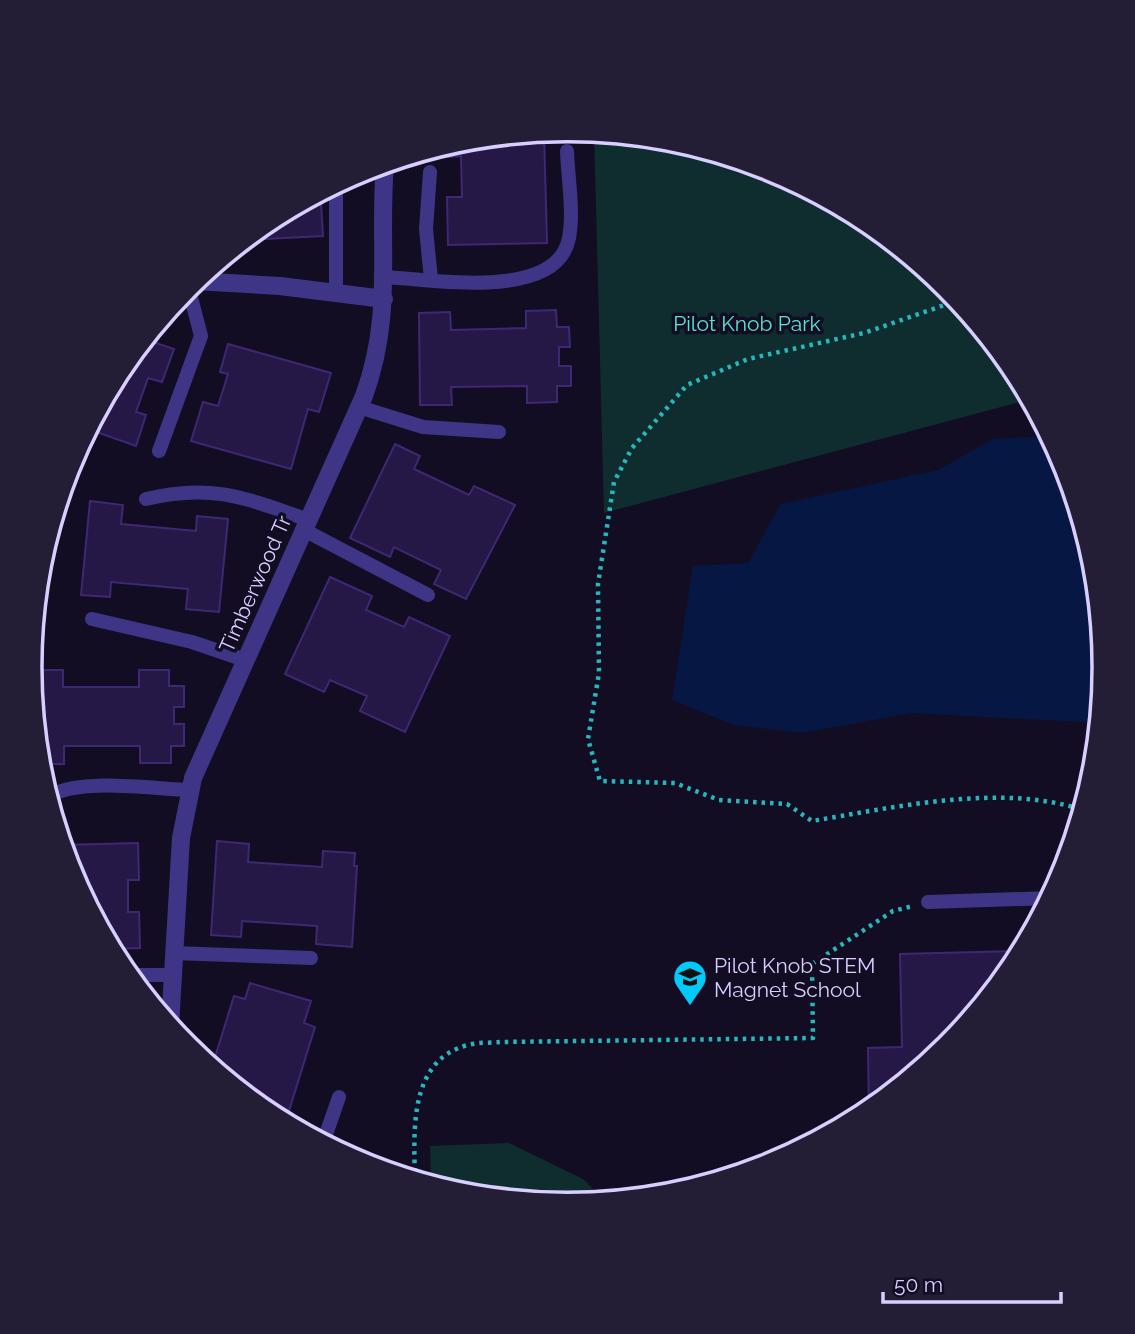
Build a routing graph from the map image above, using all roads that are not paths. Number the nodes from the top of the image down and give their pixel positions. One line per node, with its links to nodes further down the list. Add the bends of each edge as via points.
1 (567, 152): 6 (lane, via 569,238 564,253 551,267 510,281)
2 (430, 172): 6 (lane, via 426,229)
3 (385, 175): 5 (street, Timberwood Tr)
4 (336, 196): 8 (lane)
5 (384, 277): 6 (lane); 9 (street, Timberwood Tr)
6 (431, 279)
7 (210, 282): 8 (street)
8 (336, 293): 9 (street)
9 (384, 299): 11 (street, Timberwood Tr, via 380,345)
10 (192, 300): 13 (lane, via 201,336)
11 (359, 407): 12 (lane, via 423,427); 15 (street, Timberwood Tr)
12 (499, 432)
13 (159, 451)
14 (146, 499): 15 (lane, via 203,490 232,494)
15 (306, 525): 16 (lane); 18 (street, Timberwood Tr)
16 (428, 595)
17 (92, 620): 18 (lane, via 192,642)
18 (245, 660): 20 (street, Timberwood Tr)
19 (57, 790): 20 (lane)
20 (189, 790): 23 (street, Timberwood Tr, via 181,838)
21 (1039, 898): 22 (lane)
22 (928, 902)
23 (174, 953): 24 (lane); 26 (street, Timberwood Tr)
24 (311, 958)
25 (142, 975): 26 (lane)
26 (173, 975): 27 (street, Timberwood Tr)
27 (171, 1012)
28 (338, 1097): 29 (lane)
29 (326, 1133)

